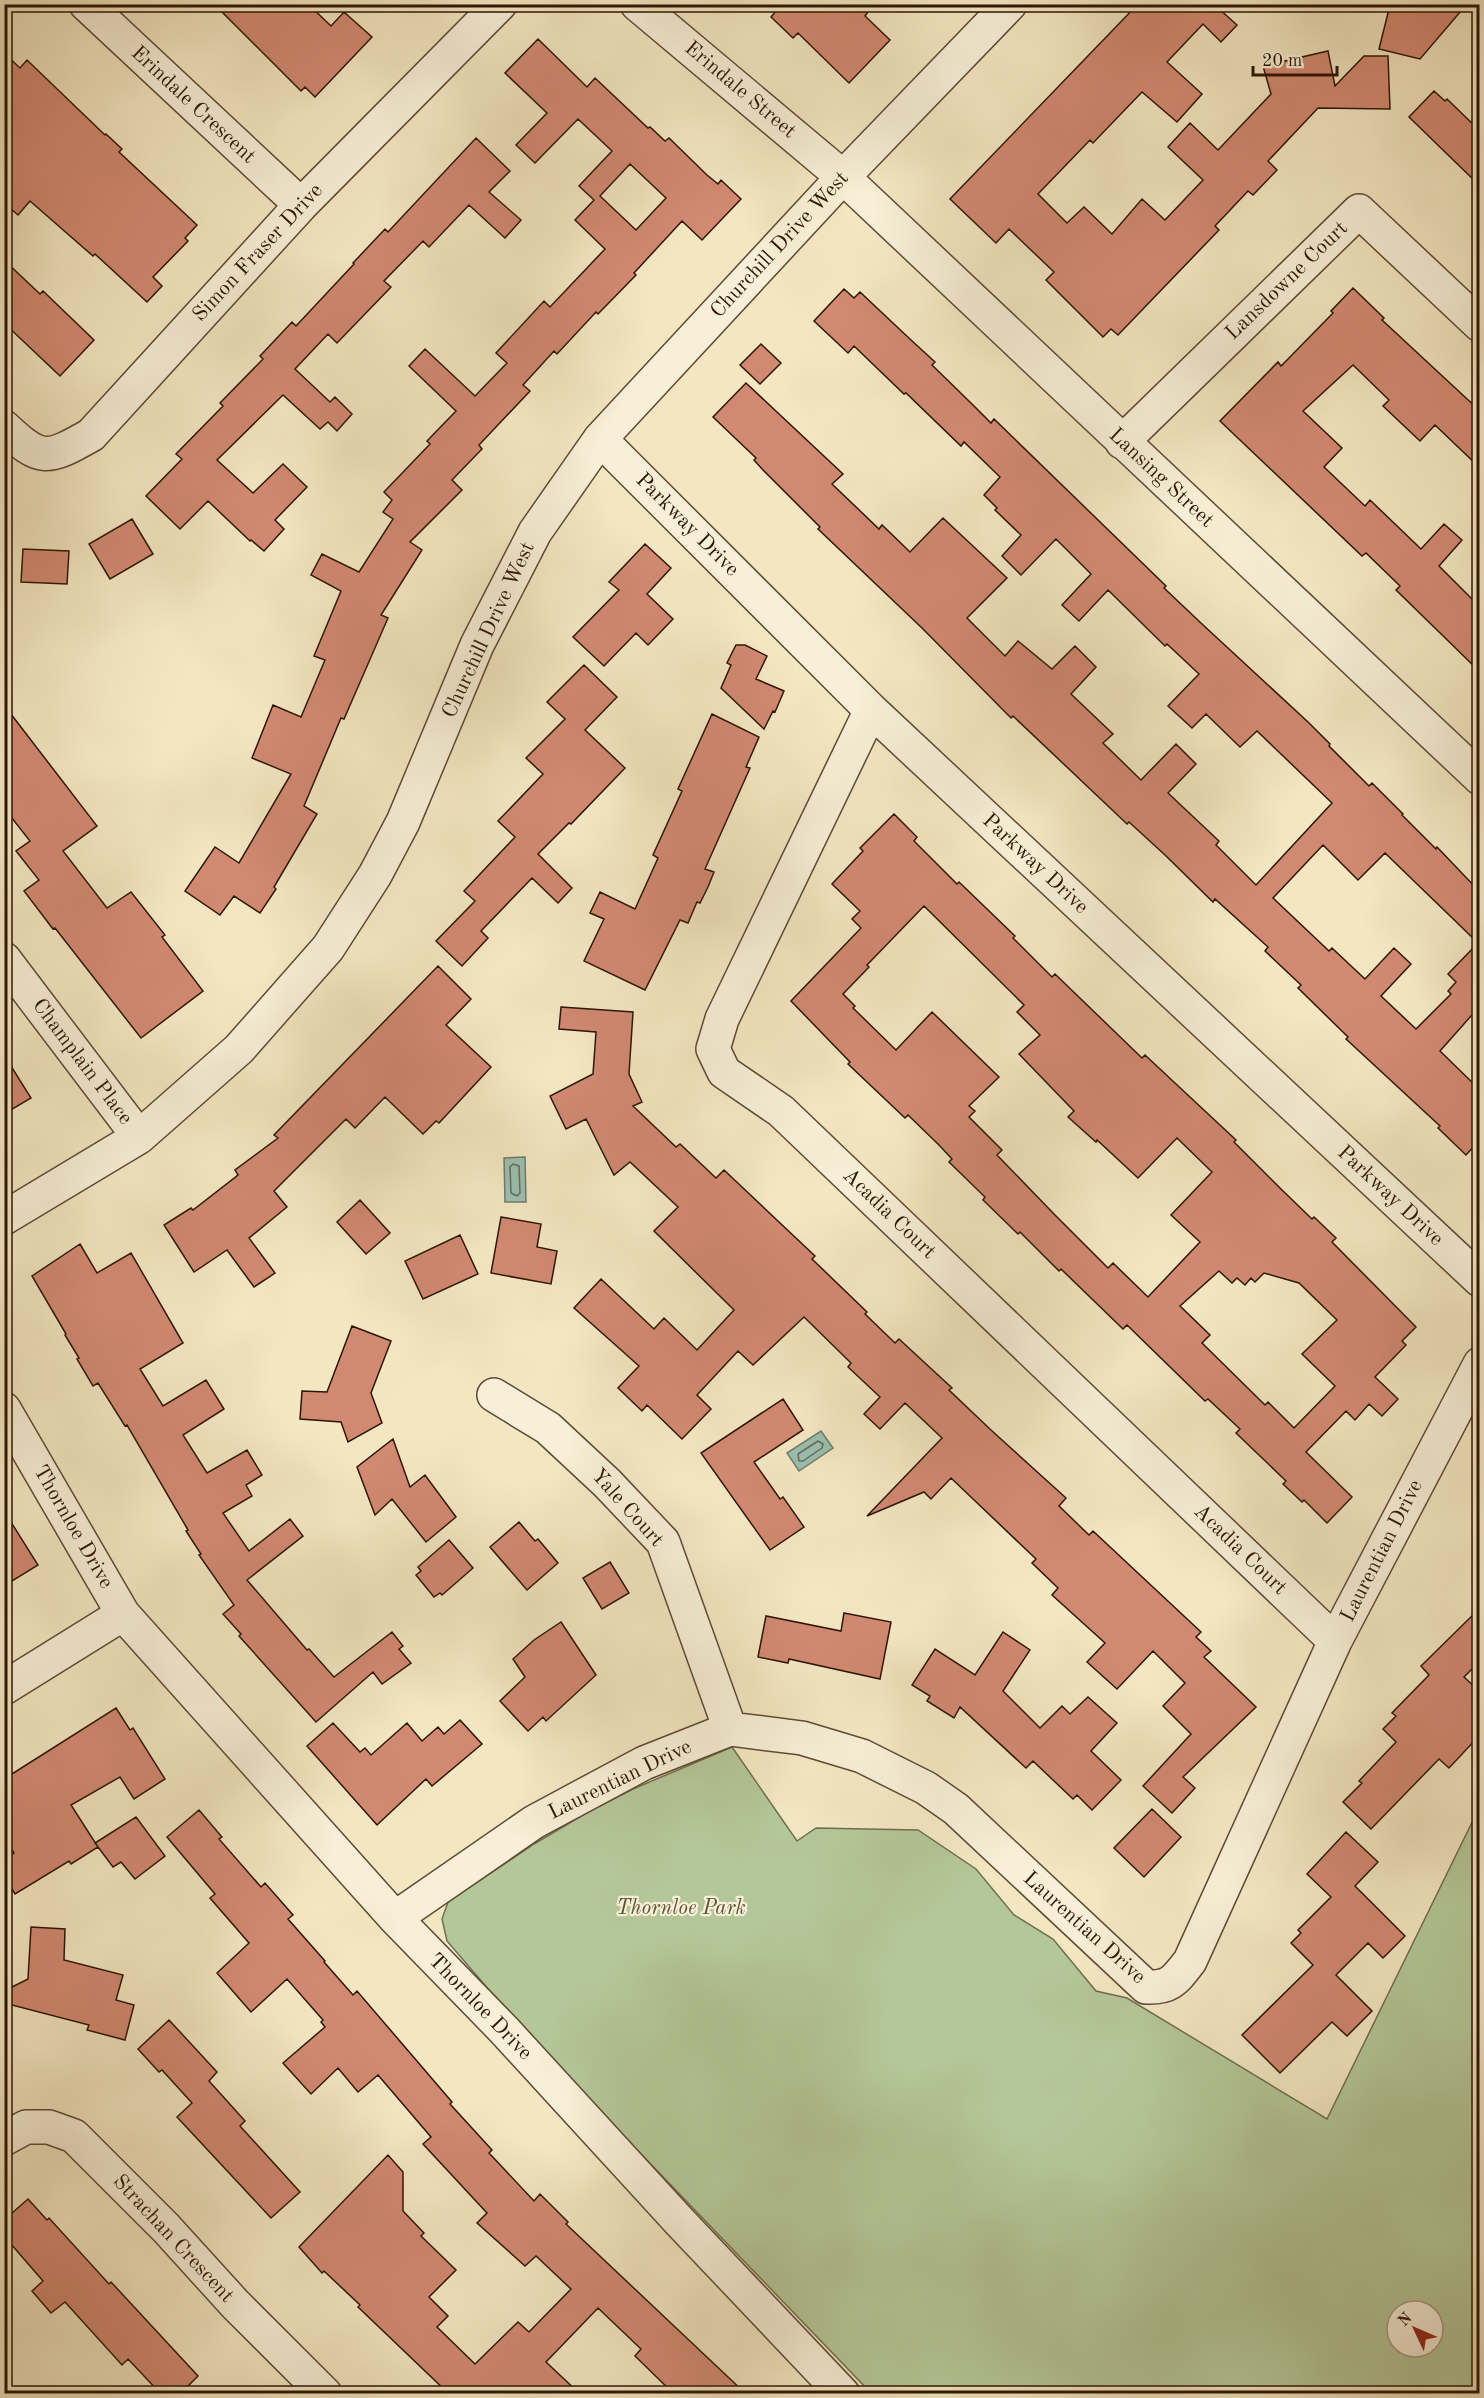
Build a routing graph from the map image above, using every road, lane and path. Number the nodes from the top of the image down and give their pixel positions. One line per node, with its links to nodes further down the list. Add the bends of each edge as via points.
1 (86, 4): 6 (street, Erindale Crescent)
2 (500, 4): 6 (street, Simon Fraser Drive)
3 (637, 4): 5 (street, Erindale Street)
4 (1010, 4): 5 (street, Churchill Drive West)
5 (843, 177): 9 (street, Churchill Drive West); 10 (street, Lansing Street)
6 (301, 205): 8 (street, Simon Fraser Drive, via 91,435 62,451 39,453 27,448)
7 (1479, 326): 10 (street, Lansdowne Court, via 1359,212)
8 (4, 427)
9 (600, 439): 11 (street, Parkway Drive); 14 (street, Churchill Drive West, via 535,532 477,645 403,822 375,875 328,948 239,1049)
10 (1122, 442): 12 (street, Lansing Street)
11 (871, 711): 16 (street, Parkway Drive); 21 (street, Acadia Court, via 722,1019 713,1048 724,1072 781,1111)
12 (1479, 778)
13 (4, 959): 14 (street, Champlain Place)
14 (138, 1137): 15 (street, Churchill Drive West)
15 (4, 1218)
16 (1479, 1280)
17 (1479, 1364): 21 (street, Laurentian Drive)
18 (494, 1395): 23 (street, Yale Court, via 548,1428 663,1542)
19 (4, 1409): 20 (street, Thornloe Drive)
20 (123, 1614): 22 (street, Thornloe Drive); 24 (street, Thornloe Drive)
21 (1335, 1641): 23 (street, Laurentian Drive, via 1190,1961 1174,1981 1162,1988 1146,1987 956,1809 926,1788 862,1756 812,1741)
22 (4, 1688)
23 (730, 1729): 24 (street, Laurentian Drive, via 644,1763 534,1822)
24 (395, 1918): 27 (street, Thornloe Drive)
25 (4, 2139): 26 (street, Strachan Crescent, via 26,2127 49,2127 74,2136)
26 (325, 2394)
27 (843, 2394)

